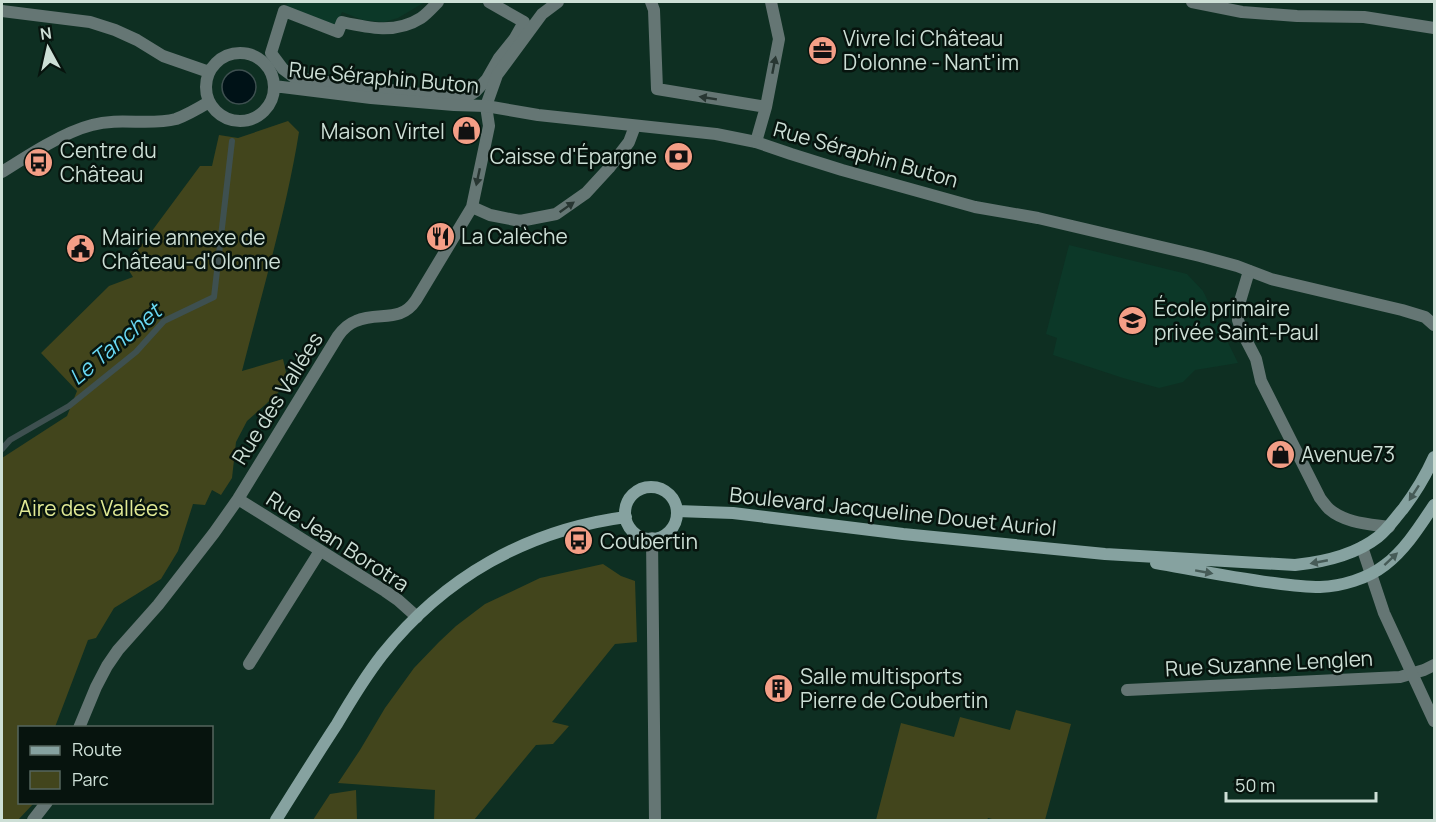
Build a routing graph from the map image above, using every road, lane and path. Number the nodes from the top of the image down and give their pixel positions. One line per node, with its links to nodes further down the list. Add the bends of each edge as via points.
1 (438, 2): 2 (street, via 422,18 398,29 342,22 338,32 284,11 271,53 295,78 467,97 487,79 524,22)
2 (489, 2)
3 (558, 2): 12 (street, via 542,15 497,75)
4 (651, 2): 13 (street, one-way to 4, via 657,89)
5 (771, 2): 13 (street, one-way to 5, via 779,39)
6 (1192, 2): 8 (street, via 1242,12 1365,17)
7 (2, 11): 9 (street, via 90,22 137,40 163,56)
8 (1434, 28)
9 (209, 72): 10 (street, via 225,57 247,54 266,66); 11 (street)
10 (274, 86): 11 (street, via 267,108 248,120 225,118); 12 (street, Rue Séraphin Buton)
11 (209, 102): 16 (street, via 170,120 92,125)
12 (486, 106): 14 (street, Rue Séraphin Buton); 17 (street, Rue des Vallées, one-way to 17, via 489,126)
13 (766, 107): 15 (street)
14 (635, 126): 15 (street, Rue Séraphin Buton); 17 (street, one-way to 14, via 520,221 556,214 586,193 609,168 629,142)
15 (756, 142): 18 (street, Rue Séraphin Buton, via 975,207 1038,218)
16 (2, 172)
17 (472, 207): 21 (street, Rue des Vallées, via 411,309 357,320 346,326)
18 (1249, 271): 19 (street, Rue Séraphin Buton, via 1417,314); 25 (street, via 1238,320 1256,359 1261,381 1320,498 1329,509 1354,522)
19 (1434, 325)
20 (1434, 457): 25 (main road, Boulevard Jacqueline Douet Auriol, one-way to 25)
21 (237, 499): 28 (street, Rue Jean Borotra); 37 (street, Rue des Vallées, via 188,568 113,658)
22 (1434, 506): 30 (main road, Boulevard Jacqueline Douet Auriol, one-way to 22, via 1410,539)
23 (677, 511): 24 (main road, via 671,496 650,487 629,500); 26 (main road, via 673,527); 29 (main road, Boulevard Jacqueline Douet Auriol, via 733,513)
24 (626, 516): 26 (main road, via 632,530); 31 (main road, via 570,527 505,553 461,581)
25 (1389, 527): 27 (main road, Boulevard Jacqueline Douet Auriol)
26 (652, 538): 41 (street)
27 (1362, 547): 29 (main road, Boulevard Jacqueline Douet Auriol, one-way to 29, via 1336,558 1295,565); 30 (street)
28 (320, 551): 31 (street, Rue Jean Borotra, via 385,591); 32 (street)
29 (1105, 554): 30 (main road, Boulevard Jacqueline Douet Auriol, one-way to 30, via 1250,580 1320,587)
30 (1371, 574): 34 (street)
31 (417, 617): 40 (main road, via 366,677)
32 (249, 664)
33 (1434, 665): 34 (street, Rue Suzanne Lenglen)
34 (1412, 674): 35 (street, Rue Suzanne Lenglen); 36 (street)
35 (1127, 690)
36 (1434, 721)
37 (81, 726)
38 (45, 804): 39 (street)
39 (33, 820)
40 (276, 820)
41 (655, 820)

